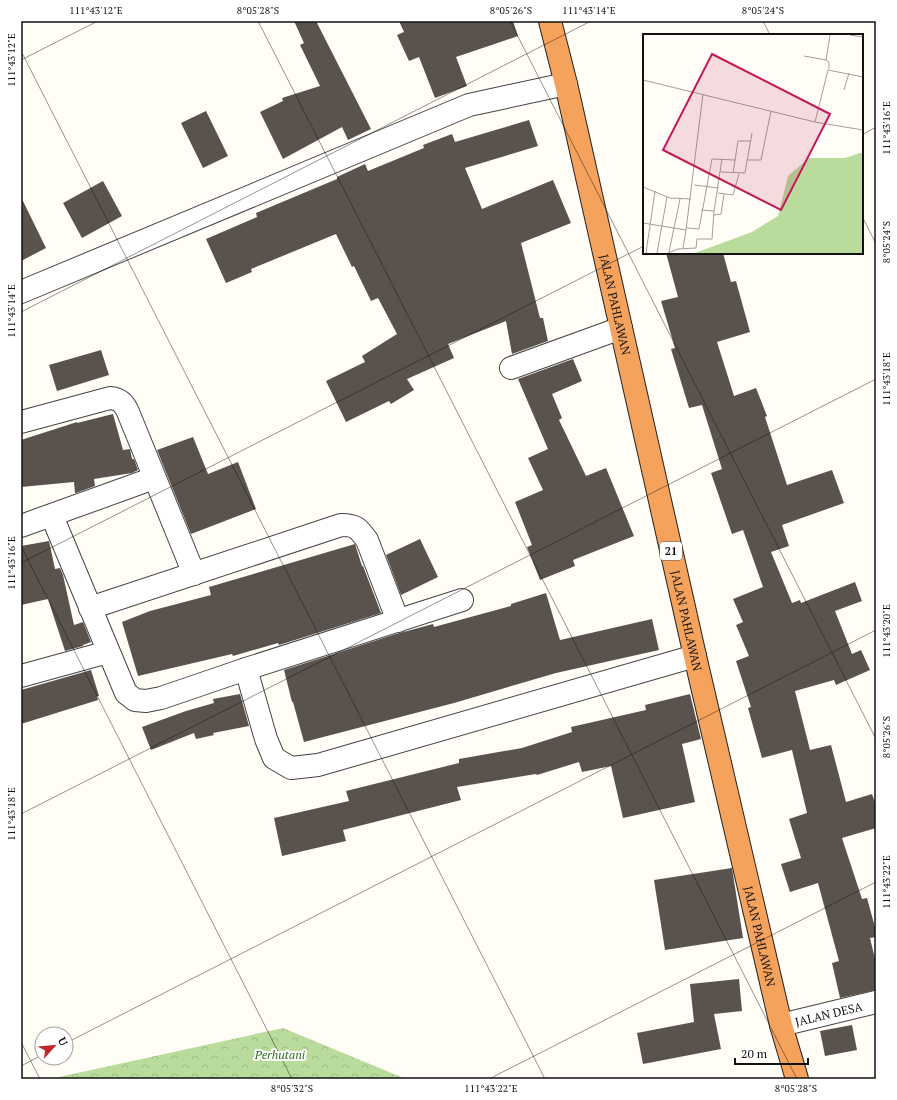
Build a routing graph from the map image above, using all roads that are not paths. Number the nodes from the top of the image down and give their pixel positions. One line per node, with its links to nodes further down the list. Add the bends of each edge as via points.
1 (550, 21): 2 (highway, JALAN PAHLAWAN / 21)
2 (566, 84): 3 (street, via 469,105); 4 (highway, JALAN PAHLAWAN / 21)
3 (21, 292)
4 (621, 328): 5 (street); 15 (highway, JALAN PAHLAWAN / 21)
5 (511, 368)
6 (21, 422): 7 (street, via 110,398 116,399 125,406)
7 (154, 478): 8 (street); 10 (street)
8 (52, 516): 9 (street); 12 (street)
9 (21, 526)
10 (194, 574): 12 (street); 13 (street, via 341,526 352,525 360,530 367,540)
11 (462, 600): 13 (street)
12 (90, 608): 14 (street)
13 (398, 621): 16 (street)
14 (108, 652): 16 (street, via 126,693 135,700 161,698); 17 (street)
15 (695, 656): 16 (street, via 318,765 292,768 274,758); 19 (highway, JALAN PAHLAWAN / 21)
16 (246, 669)
17 (21, 676)
18 (876, 1002): 19 (street, JALAN DESA)
19 (781, 1024): 20 (highway, JALAN PAHLAWAN / 21)
20 (797, 1079)

